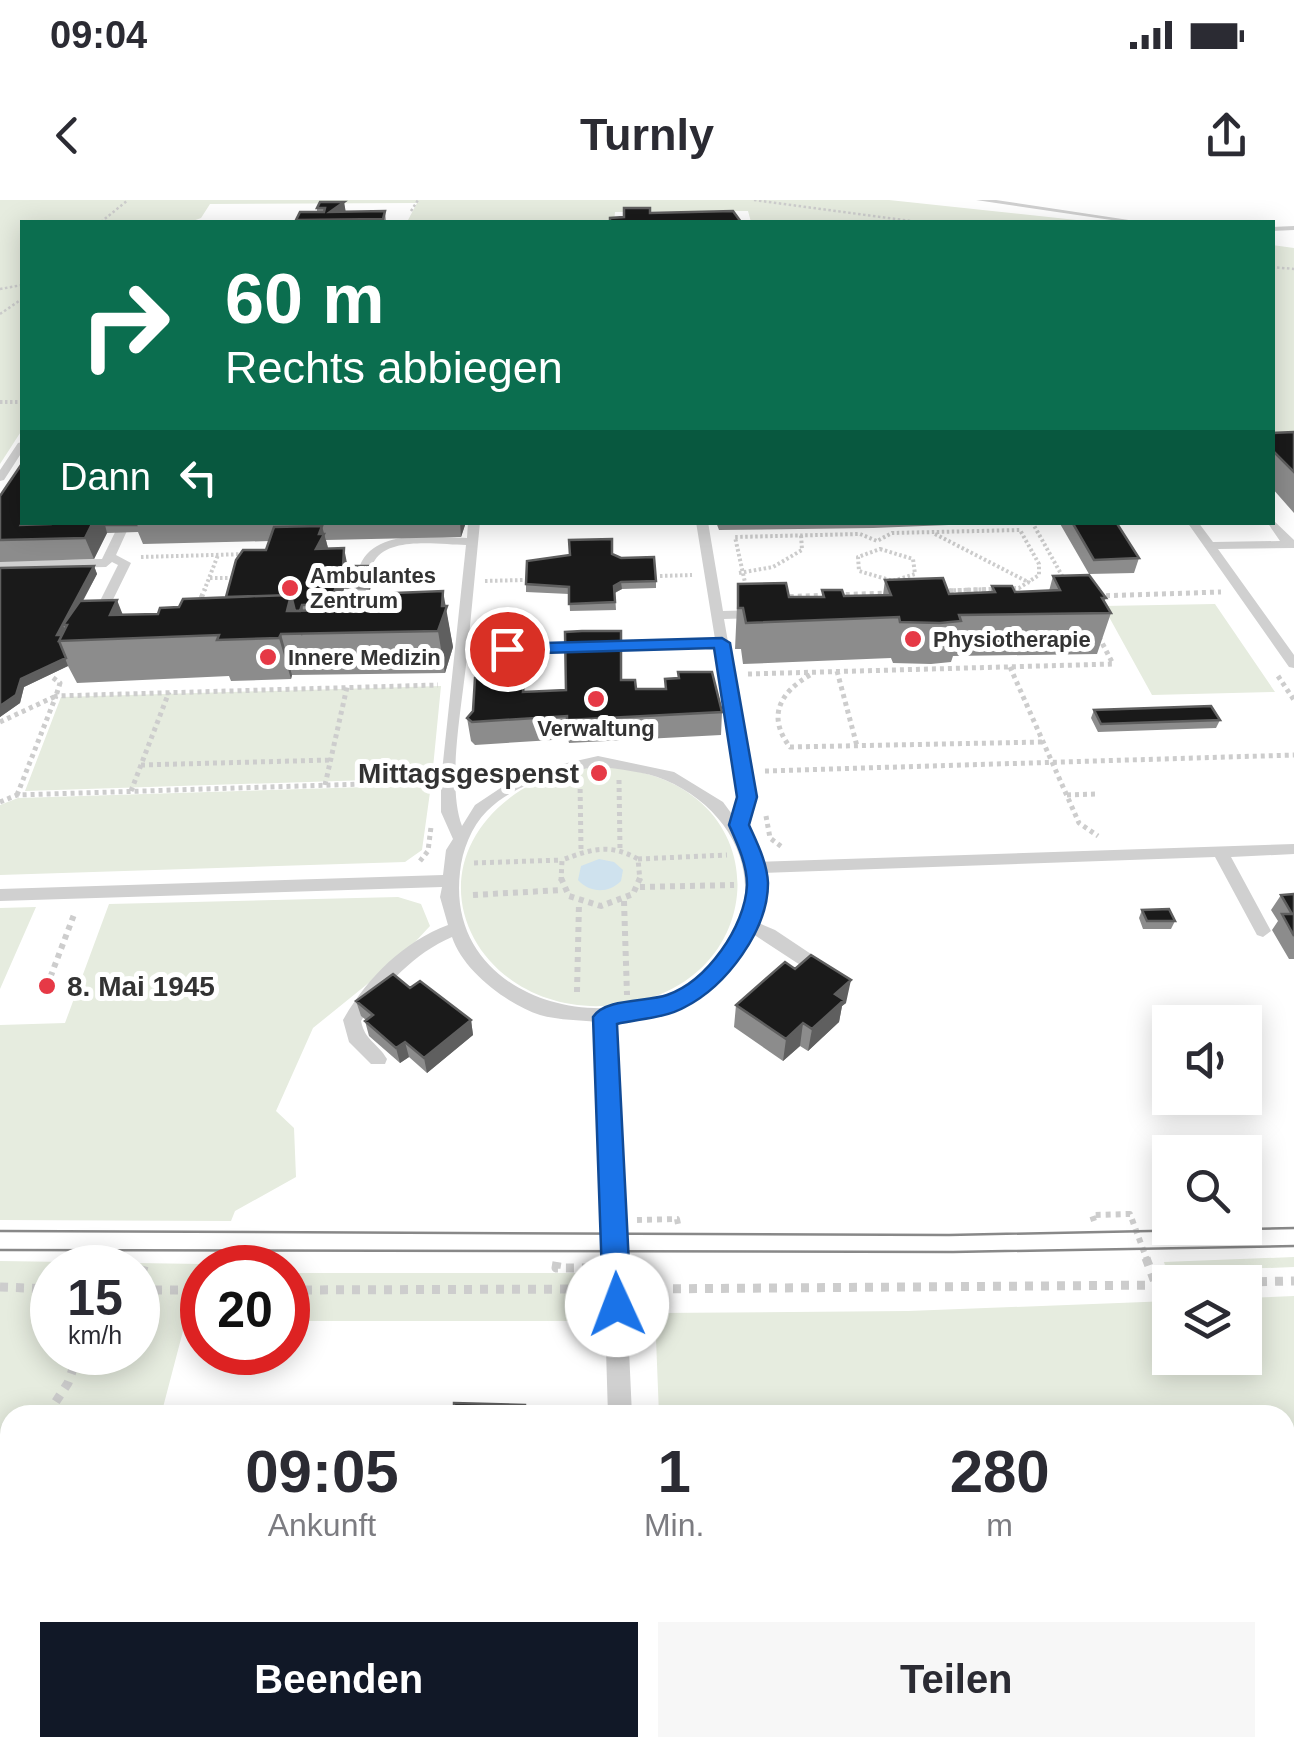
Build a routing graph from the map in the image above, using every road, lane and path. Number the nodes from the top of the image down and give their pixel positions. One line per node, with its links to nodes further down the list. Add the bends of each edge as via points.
1 (128, 200): 6 (path)
2 (418, 200): 5 (path)
3 (754, 200): 7 (path)
4 (980, 200): 8 (lane)
5 (411, 211)
6 (103, 220)
7 (903, 220)
8 (1124, 220)
9 (20, 448): 10 (lane)
10 (0, 478)
11 (125, 525): 27 (lane)
12 (474, 525): 21 (lane)
13 (702, 525): 30 (lane)
14 (1034, 525): 36 (path)
15 (1194, 525): 23 (lane)
16 (1275, 525): 22 (lane)
17 (873, 528): 20 (path)
18 (931, 532): 20 (path); 38 (path); 38 (path, via 1020,530 1039,564)
19 (801, 535): 20 (path); 29 (path, via 802,550 790,561); 29 (path, via 735,536)
20 (877, 540): 24 (path)
21 (472, 542): 35 (lane); 48 (lane, via 377,551 368,560 357,615)
22 (1291, 544): 23 (lane)
23 (1209, 546): 39 (lane)
24 (880, 550): 34 (path, via 899,552 916,564 910,578); 34 (path, via 858,556 856,566 874,579)
25 (256, 553): 26 (path)
26 (218, 555): 27 (path); 32 (path)
27 (109, 557): 28 (lane, via 106,563); 49 (lane, via 125,563)
28 (0, 565)
29 (741, 573): 30 (path); 40 (path, via 746,587 777,597)
30 (710, 574): 31 (path); 45 (lane)
31 (660, 576)
32 (210, 578): 37 (path, via 236,577); 42 (path)
33 (524, 580): 35 (path)
34 (893, 581): 40 (path)
35 (468, 582): 46 (lane)
36 (1065, 582)
37 (237, 584)
38 (1031, 584): 40 (path, via 1001,592)
39 (1242, 591): 41 (path); 53 (lane)
40 (898, 594): 43 (path)
41 (1096, 596)
42 (198, 608)
43 (902, 609)
44 (773, 614): 45 (lane)
45 (717, 616): 51 (lane)
46 (464, 622): 47 (lane); 52 (lane)
47 (447, 623)
48 (382, 624)
49 (92, 629)
50 (1096, 630): 54 (path, via 1113,664)
51 (722, 643): 52 (lane); 57 (lane)
52 (461, 651): 59 (lane)
53 (1294, 664)
54 (1010, 666): 55 (path); 64 (path)
55 (838, 671): 56 (path); 65 (path)
56 (815, 672): 57 (path); 65 (path, via 774,710 778,734 790,748)
57 (727, 674): 81 (lane, via 747,797)
58 (52, 677): 62 (path, via 60,683)
59 (458, 684): 60 (path); 73 (lane)
60 (346, 687): 61 (path); 67 (path)
61 (169, 692): 62 (path); 71 (path)
62 (56, 696): 63 (path); 77 (path)
63 (0, 722)
64 (1044, 742): 65 (path); 70 (path)
65 (857, 746)
66 (1294, 756): 70 (path)
67 (331, 760): 71 (path); 74 (path)
68 (580, 762): 69 (lane); 82 (lane, via 518,783); 83 (path)
69 (619, 762): 81 (lane, via 686,783); 84 (path)
70 (1052, 762): 72 (path); 78 (path)
71 (141, 766): 75 (path)
72 (758, 771)
73 (448, 781): 74 (path); 79 (lane)
74 (325, 785): 75 (path)
75 (131, 791): 77 (path)
76 (1097, 794): 78 (path)
77 (17, 795): 80 (path)
78 (1067, 795): 87 (path, via 1079,823 1102,840)
79 (448, 798): 82 (lane); 90 (path, via 434,798 428,851)
80 (0, 802)
81 (739, 825): 91 (lane)
82 (457, 834): 92 (lane)
83 (581, 849): 84 (path); 89 (path)
84 (620, 849): 88 (path)
85 (1294, 849): 86 (lane)
86 (1220, 851): 87 (lane); 101 (lane)
87 (1108, 855): 91 (lane)
88 (638, 859): 91 (path); 93 (path, via 644,873)
89 (562, 860): 92 (path); 94 (path)
90 (410, 866)
91 (755, 869): 93 (path); 99 (lane)
92 (447, 880): 94 (path); 95 (lane); 100 (lane)
93 (640, 888): 97 (path)
94 (562, 890): 98 (path)
95 (82, 892): 96 (lane); 103 (path)
96 (0, 895)
97 (624, 901): 98 (path); 105 (path)
98 (579, 903): 104 (path)
99 (748, 925): 102 (lane); 105 (lane, via 708,982 674,1002)
100 (456, 928): 104 (lane, via 484,972 517,996); 107 (lane, via 422,942 352,1020 355,1038)
101 (1263, 930)
102 (832, 977)
103 (47, 986)
104 (576, 1015): 106 (lane)
105 (628, 1015): 106 (lane)
106 (605, 1017): 119 (lane)
107 (378, 1059)
108 (636, 1220): 110 (path)
109 (1094, 1221): 113 (path, via 1092,1215 1130,1214)
110 (678, 1224)
111 (592, 1250): 112 (path, via 592,1268 556,1268)
112 (556, 1262)
113 (1152, 1274)
114 (1294, 1281): 115 (path)
115 (1262, 1282)
116 (1152, 1285): 119 (path)
117 (0, 1287): 118 (path)
118 (30, 1288)
119 (616, 1288): 120 (path); 123 (lane)
120 (310, 1290)
121 (71, 1375): 122 (path)
122 (54, 1405)
123 (620, 1405)

